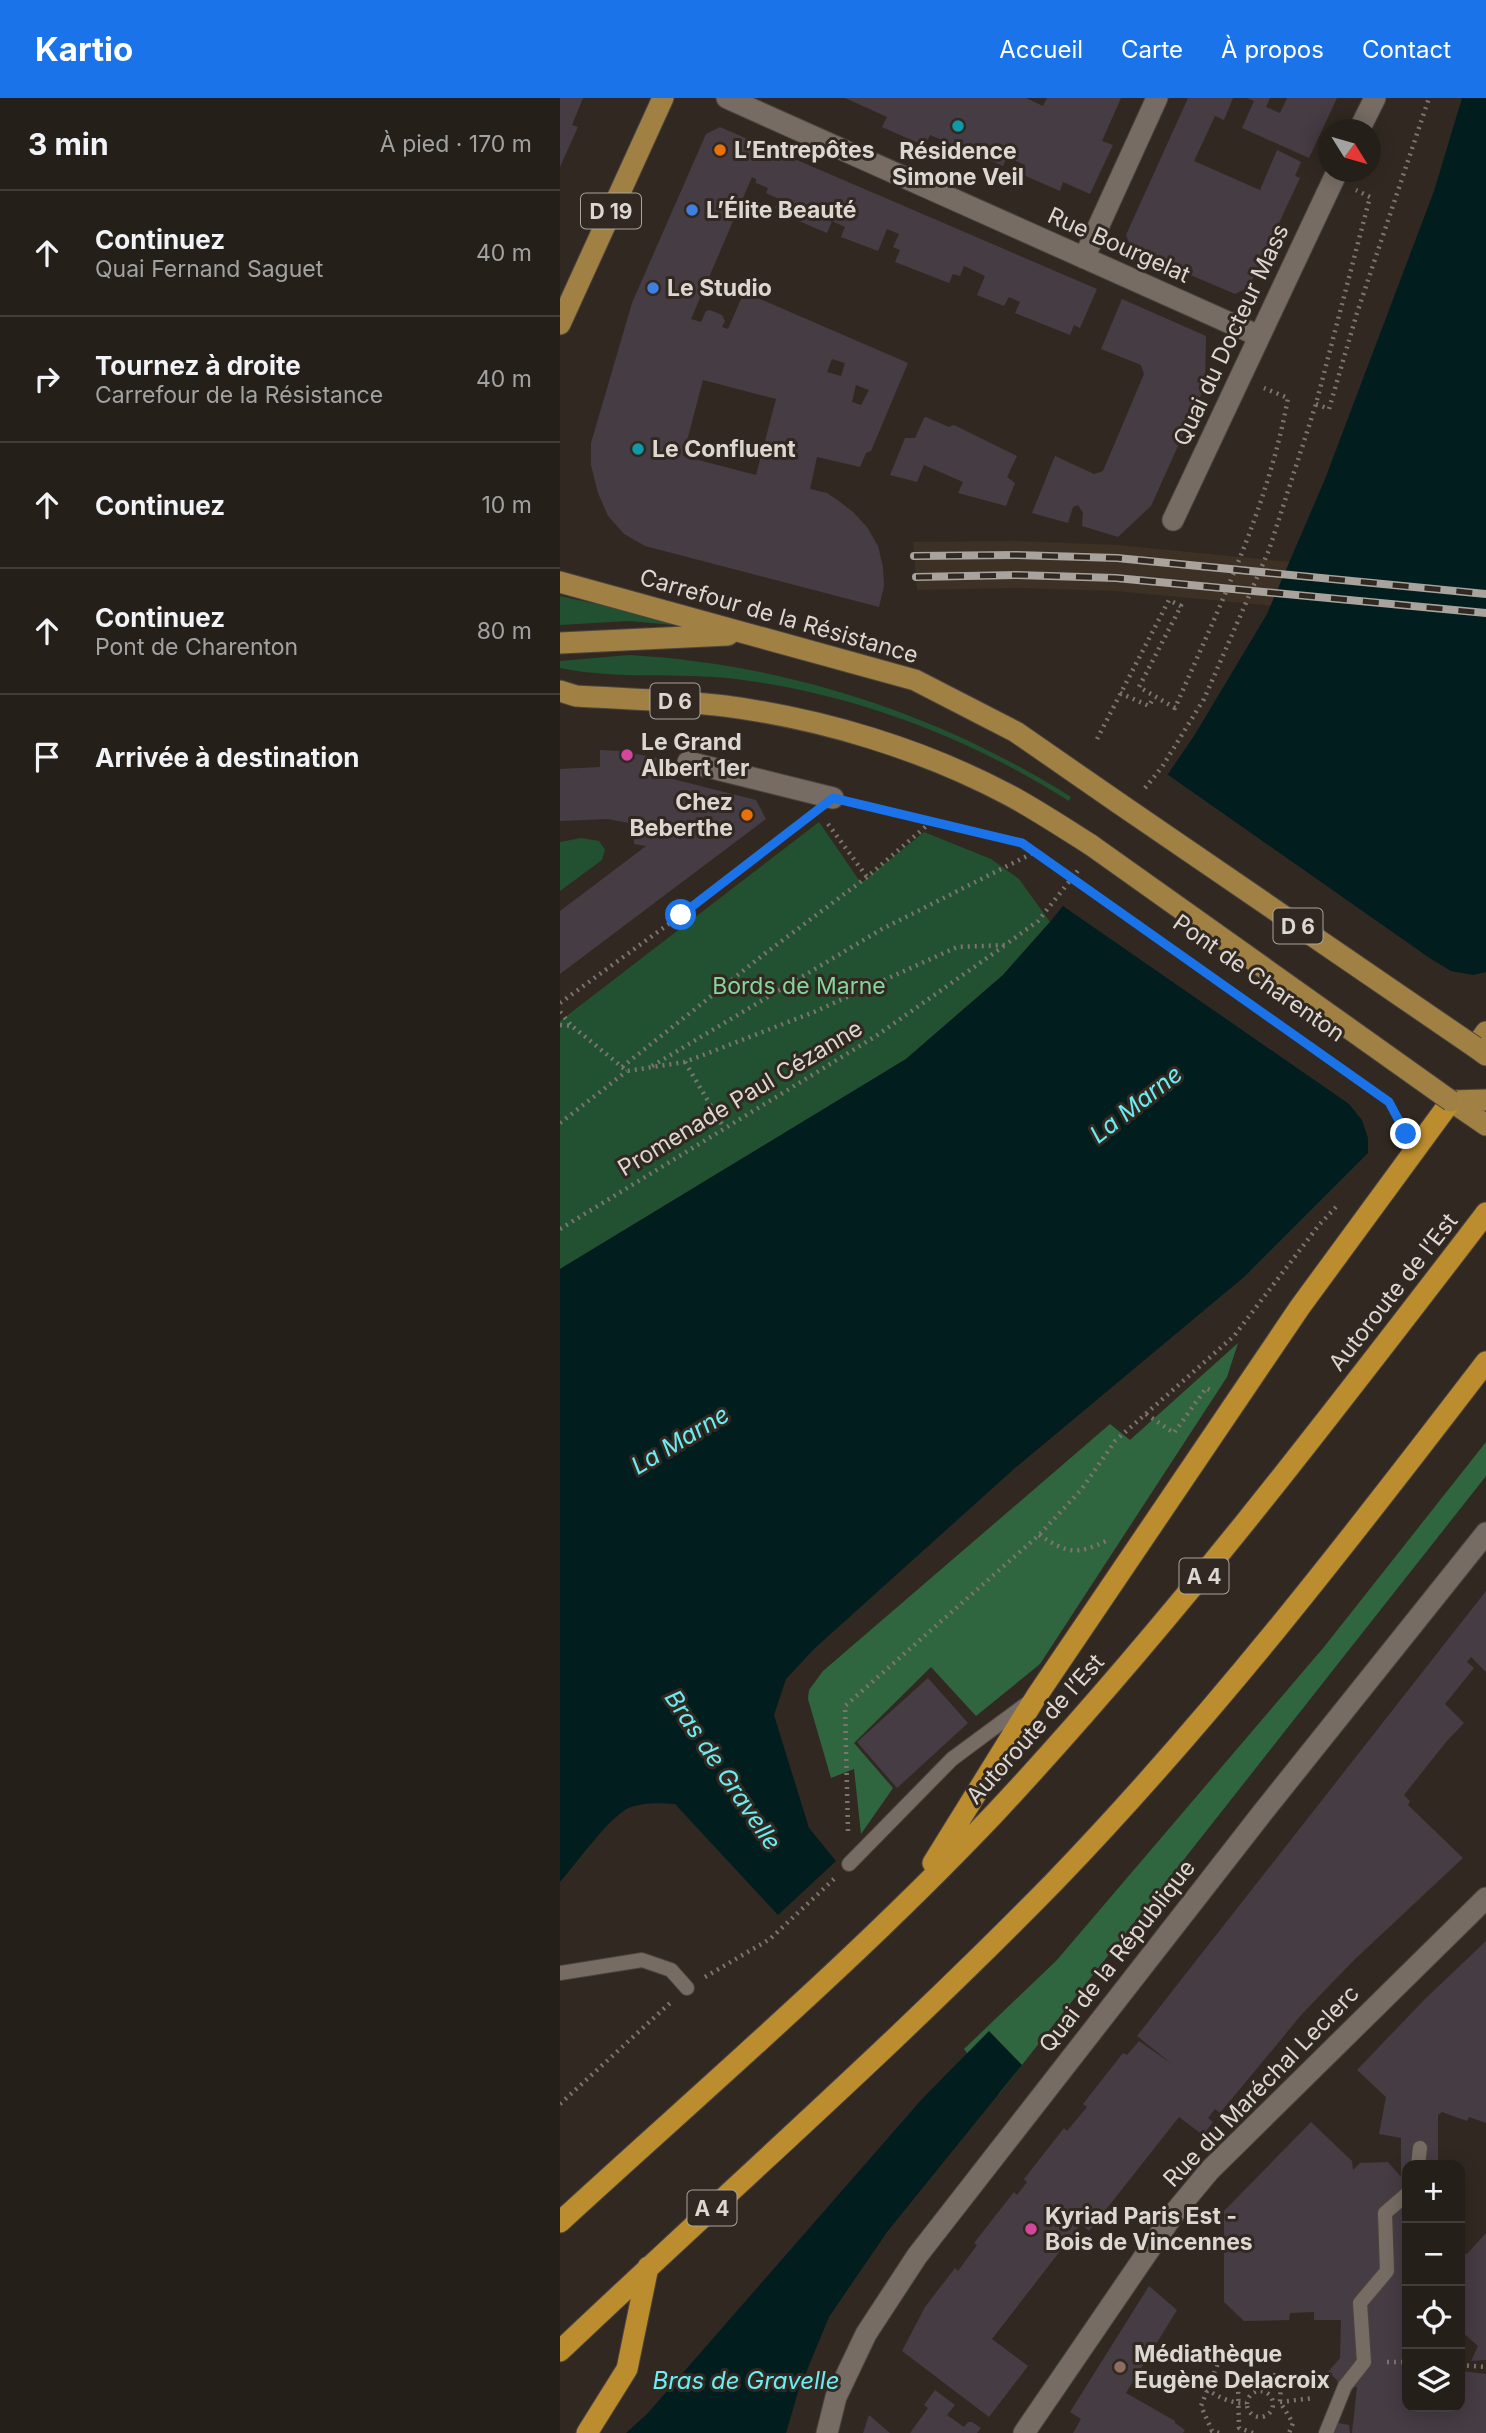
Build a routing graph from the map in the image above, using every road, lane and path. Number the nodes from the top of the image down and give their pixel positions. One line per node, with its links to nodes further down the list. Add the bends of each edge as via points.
1 (663, 98): 10 (main road, D 19)
2 (727, 98): 9 (street, Rue Bourgelat)
3 (1157, 98): 9 (street)
4 (1375, 98): 6 (street)
5 (1429, 98): 13 (path, via 1329,409)
6 (1364, 119)
7 (1332, 182): 11 (street, Quai du Docteur Mass)
8 (1346, 182): 13 (path, via 1370,197)
9 (1084, 258): 11 (street, Rue Bourgelat)
10 (560, 324)
11 (1259, 337): 12 (street, Quai du Docteur Mass)
12 (1240, 377): 14 (street, Quai du Docteur Mass); 20 (path, via 1288,398 1279,444 1247,545 1175,708)
13 (1316, 404): 23 (path, via 1269,550 1203,699 1162,767)
14 (1173, 520)
15 (560, 582): 16 (main road, Carrefour de la Résistance / D 6)
16 (748, 635): 17 (main road); 23 (main road, Carrefour de la Résistance / D 6, via 915,680 1016,732)
17 (560, 643)
18 (1120, 693): 20 (path, via 1149,706); 20 (path, via 1169,600 1181,606 1139,687); 21 (path)
19 (565, 696): 27 (main road, D 6, via 726,706 866,736 996,789 1041,813)
20 (1154, 696)
21 (1097, 739)
22 (688, 762): 24 (street)
23 (1129, 801): 34 (main road, D 6, bridge)
24 (825, 804): 25 (path); 28 (path); 30 (path)
25 (932, 822): 26 (path, Pont de Charenton, via 1022,843); 28 (path)
26 (1036, 852): 37 (path, via 882,929); 45 (path, Pont de Charenton, bridge, via 1389,1102)
27 (1089, 852): 29 (path, Promenade Paul Cézanne, via 1038,921); 40 (main road, Pont de Charenton / D 6, bridge)
28 (866, 877): 36 (path)
29 (1005, 945): 35 (path, via 957,947 814,1012); 43 (path, Promenade Paul Cézanne, via 876,1035)
30 (560, 1003)
31 (560, 1012): 33 (path)
32 (560, 1025): 33 (path)
33 (572, 1026): 36 (path)
34 (1482, 1045)
35 (685, 1062): 37 (path); 43 (path)
36 (622, 1067): 38 (path)
37 (650, 1067): 38 (path)
38 (627, 1071): 41 (path)
39 (1486, 1100): 40 (main road)
40 (1451, 1101): 42 (main road, Pont de Charenton / D 6); 54 (highway, via 1300,1307)
41 (560, 1123)
42 (1486, 1125)
43 (724, 1128): 49 (path, Promenade Paul Cézanne)
44 (1408, 1128): 46 (path)
45 (1406, 1134)
46 (1400, 1138)
47 (1337, 1206): 52 (path, via 1234,1336)
48 (1486, 1213): 56 (highway, Autoroute de l’Est / A 4, via 1144,1647)
49 (560, 1229)
50 (1486, 1362): 65 (highway, A 4, via 1217,1704 1055,1880 865,2067)
51 (1213, 1391): 52 (path, via 1206,1388 1174,1433)
52 (1146, 1414): 55 (path, via 1115,1441 1081,1490 1039,1535 845,1706)
53 (1486, 1533): 78 (street, Quai de la République, via 917,2256 866,2334 836,2397)
54 (1036, 1697): 55 (lane, via 953,1759); 56 (highway)
55 (849, 1864): 59 (path, via 770,1939)
56 (914, 1894): 64 (highway, Autoroute de l’Est / A 4)
57 (1486, 1898): 79 (street, Rue du Maréchal Leclerc, via 1201,2180)
58 (560, 1973): 59 (lane, via 642,1960 671,1970)
59 (687, 1988): 60 (path)
60 (560, 2104)
61 (1420, 2148): 62 (lane)
62 (1419, 2160)
63 (1402, 2198): 83 (lane, via 1385,2213 1387,2271 1360,2303 1364,2362 1345,2386)
64 (560, 2222)
65 (648, 2267): 66 (highway, A 4); 77 (highway, via 627,2369)
66 (560, 2351)
67 (1220, 2358): 71 (path)
68 (1465, 2365): 69 (path)
69 (1486, 2367)
70 (1195, 2381): 71 (path)
71 (1208, 2390): 74 (path); 80 (path, via 1201,2406 1212,2431)
72 (1314, 2398): 73 (path)
73 (1280, 2402): 74 (path, via 1281,2384 1274,2375 1244,2376 1238,2384); 76 (path); 82 (path, via 1293,2423)
74 (1238, 2403): 75 (path); 81 (path, via 1239,2428)
75 (1246, 2403): 76 (path, via 1257,2391 1270,2395); 76 (path, via 1248,2411 1260,2417 1268,2415)
76 (1273, 2403)
77 (587, 2433)
78 (827, 2433)
79 (1024, 2433)
80 (1219, 2433)
81 (1253, 2433)
82 (1289, 2433)
83 (1326, 2433)

